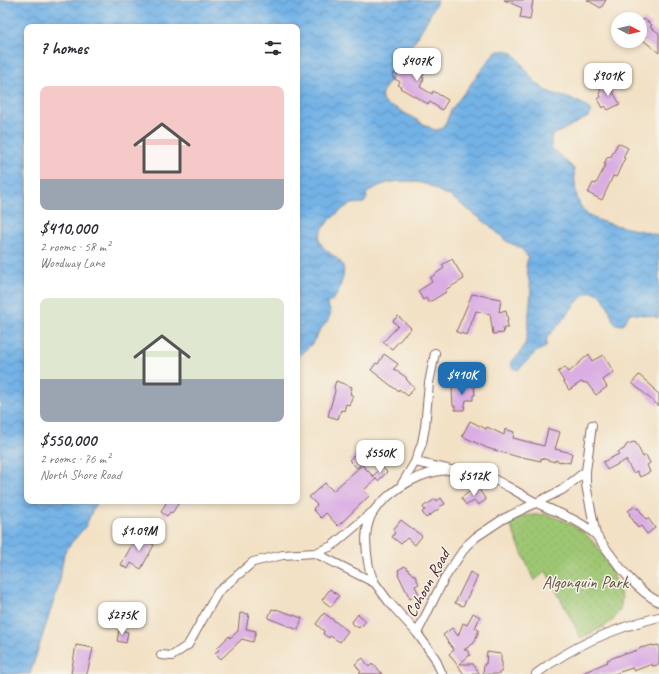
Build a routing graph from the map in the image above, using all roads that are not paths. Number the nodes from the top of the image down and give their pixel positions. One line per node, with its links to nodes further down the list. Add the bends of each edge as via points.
1 (434, 352): 3 (street, via 425,427)
2 (592, 425): 5 (street)
3 (415, 462): 4 (street); 6 (street)
4 (451, 470): 6 (street, via 419,476); 7 (street, via 477,473 492,478)
5 (586, 471): 7 (street, Cohoon Road, via 562,490); 9 (street, via 587,492)
6 (400, 486): 8 (street)
7 (536, 502): 9 (street, via 578,521); 14 (street, Cohoon Road, via 503,520 466,546 444,579)
8 (374, 510): 10 (street, via 332,546); 11 (street, via 366,531 366,543)
9 (596, 535): 12 (street, via 634,585)
10 (315, 553): 11 (street); 15 (street, via 283,555 253,562 218,592 188,645 172,656)
11 (375, 583): 14 (street)
12 (659, 602)
13 (659, 617): 17 (street, via 607,632 585,642)
14 (417, 633): 16 (street, via 435,658)
15 (161, 655)
16 (442, 674)
17 (536, 674)

